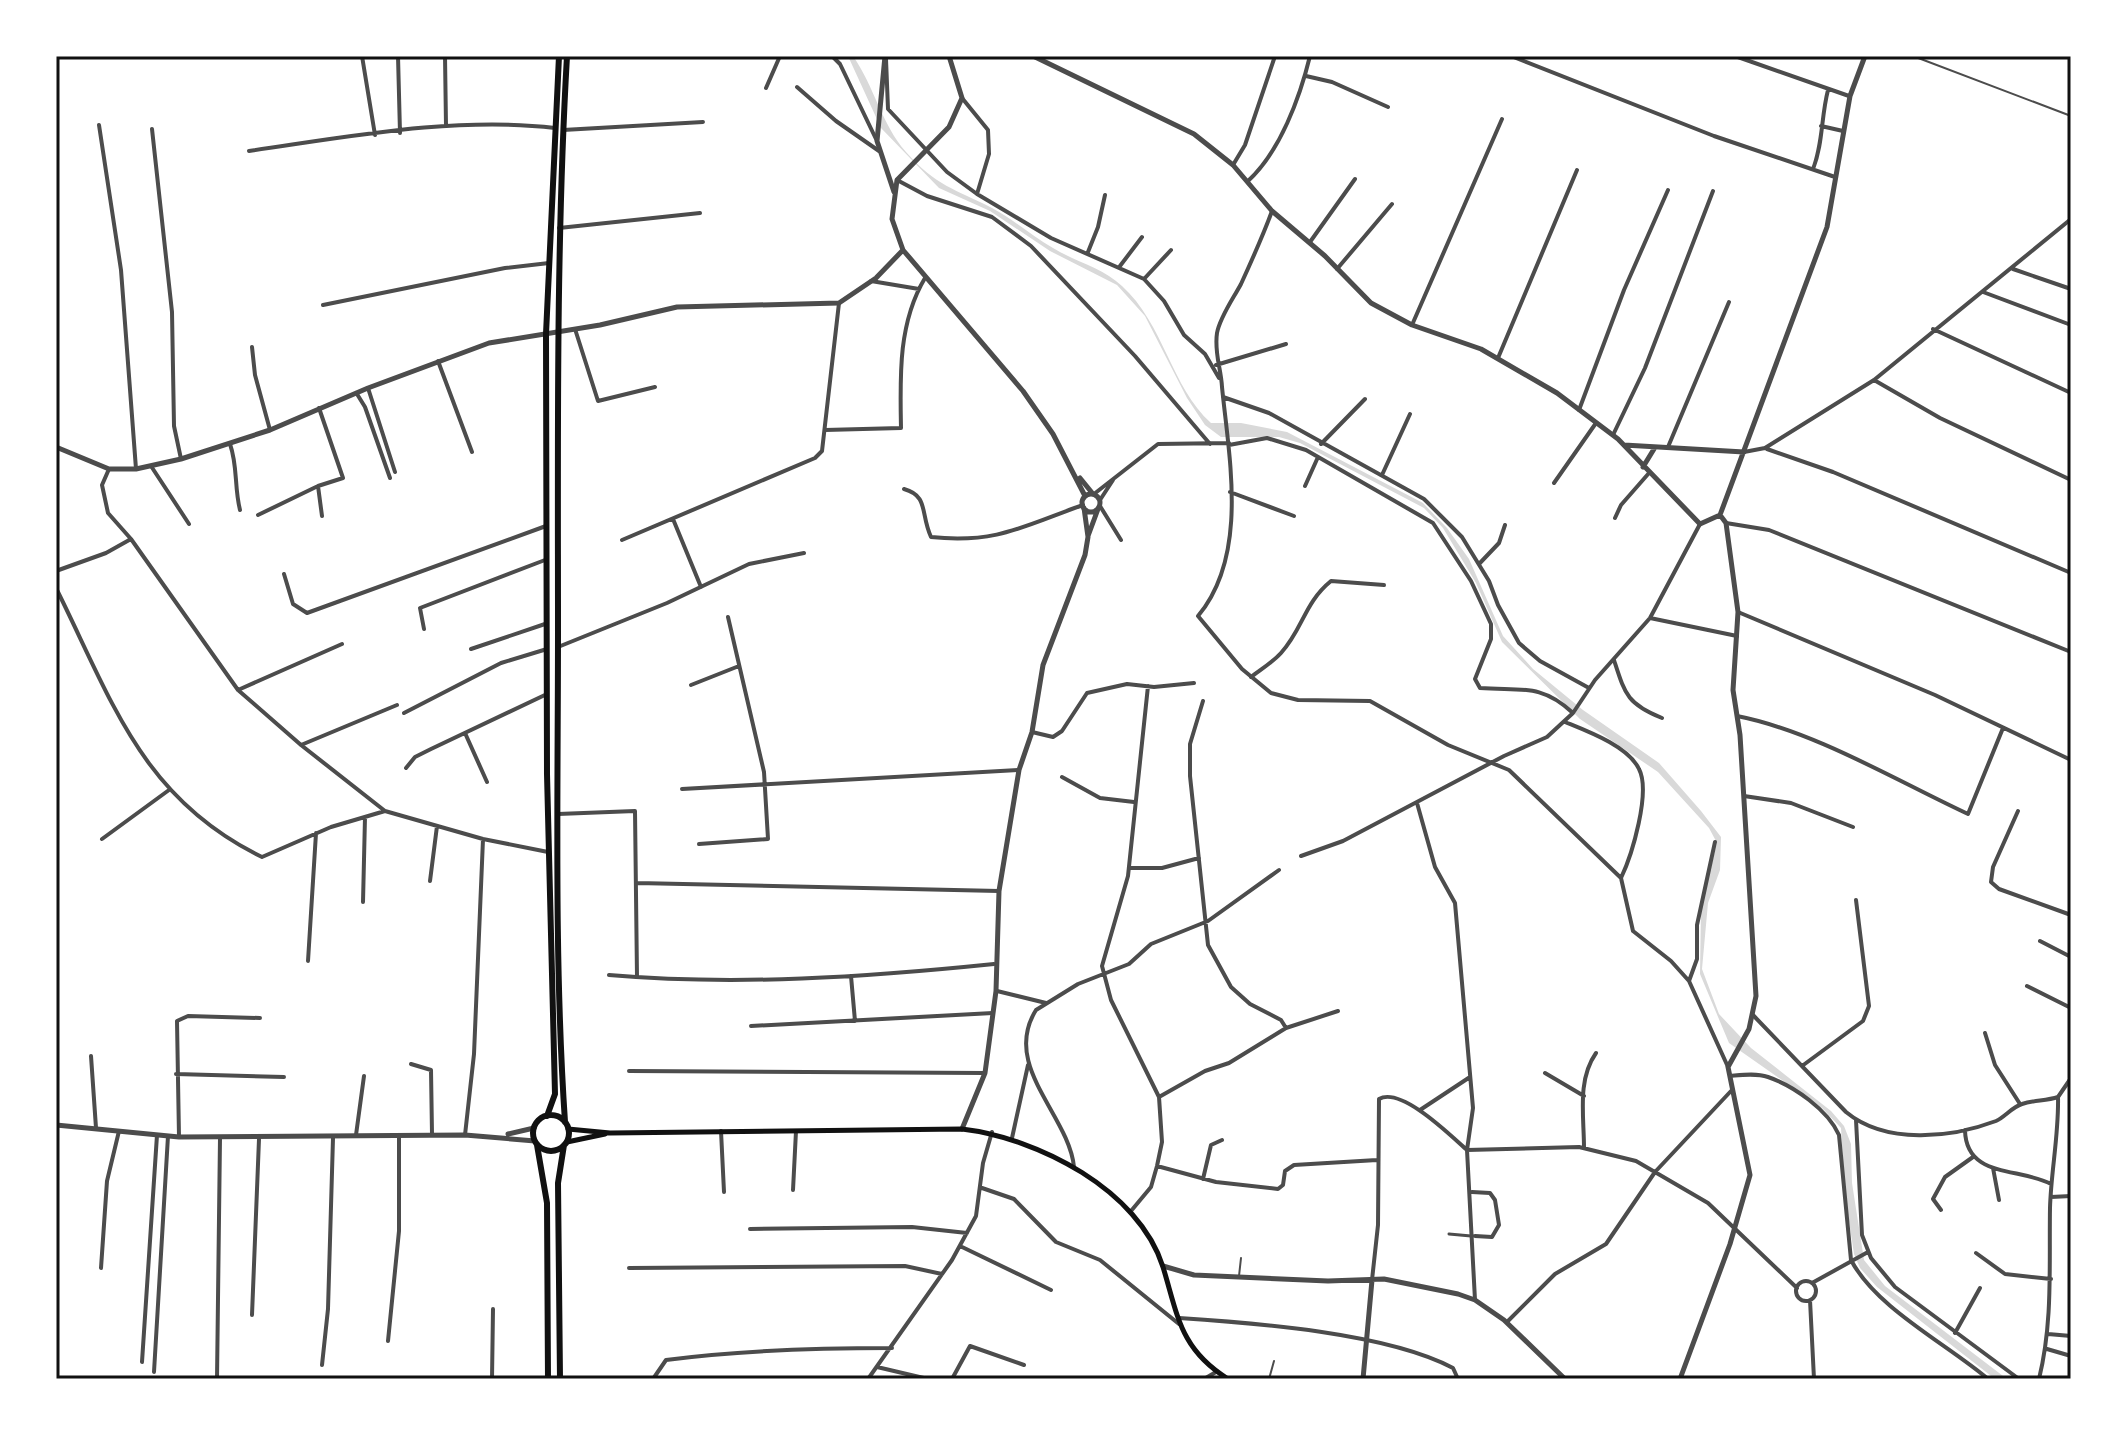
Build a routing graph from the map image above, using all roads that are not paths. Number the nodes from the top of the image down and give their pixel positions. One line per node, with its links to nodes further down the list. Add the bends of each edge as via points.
1 (362, 56): 34 (street)
2 (398, 56): 33 (street)
3 (445, 56): 28 (street)
4 (559, 56): 31 (main road)
5 (567, 56): 31 (main road)
6 (780, 56): 19 (street)
7 (832, 56): 35 (street)
8 (885, 56): 35 (street); 36 (street, via 888,109)
9 (949, 56): 22 (street)
10 (1034, 56): 39 (street, via 1162,116)
11 (1275, 56): 39 (street, via 1245,145)
12 (1310, 56): 17 (street)
13 (1511, 56): 40 (street)
14 (1735, 56): 20 (street)
15 (1865, 56): 21 (street)
16 (1913, 56): 24 (lane)
17 (1306, 76): 23 (street); 45 (street, via 1283,128)
18 (797, 87): 38 (street)
19 (766, 88)
20 (1828, 90): 21 (street); 29 (street)
21 (1850, 96): 32 (street)
22 (962, 98): 36 (street, via 949,127); 48 (street, via 988,130 989,154)
23 (1388, 107)
24 (2071, 116)
25 (1502, 119): 74 (street)
26 (703, 122): 31 (street)
27 (99, 125): 116 (street, via 121,270)
28 (446, 126): 31 (street, via 509,122); 33 (street)
29 (1820, 126): 32 (street); 40 (street, via 1821,151)
30 (152, 129): 112 (street, via 172,312 174,426)
31 (559, 129): 55 (main road); 61 (main road)
32 (1845, 132): 42 (street)
33 (400, 133): 34 (street)
34 (375, 135): 37 (street)
35 (877, 141): 38 (street)
36 (926, 150): 44 (street); 48 (street)
37 (249, 151)
38 (879, 151): 50 (street)
39 (1233, 165): 45 (street)
40 (1813, 169): 42 (street)
41 (1577, 170): 82 (street)
42 (1837, 178): 110 (street, via 1827,227)
43 (1355, 179): 57 (street)
44 (897, 180): 50 (street); 102 (street, via 927,196 992,217 1031,246)
45 (1248, 181): 52 (street)
46 (1668, 190): 94 (street)
47 (1713, 191): 99 (street, via 1645,368)
48 (977, 194): 60 (street, via 1051,238)
49 (1105, 195): 60 (street)
50 (896, 196): 58 (street, via 892,219)
51 (1392, 204): 63 (street)
52 (1272, 211): 57 (street); 84 (street, via 1218,330)
53 (700, 213): 55 (street)
54 (2071, 219): 64 (street)
55 (558, 228): 78 (main road)
56 (1142, 237): 62 (street)
57 (1310, 242): 63 (street)
58 (903, 250): 65 (street); 67 (street)
59 (1171, 250): 66 (street)
60 (1088, 252): 62 (street)
61 (549, 263): 73 (street); 79 (main road)
62 (1120, 266): 66 (street)
63 (1337, 269): 74 (street, via 1371,303)
64 (2013, 269): 69 (street); 70 (street)
65 (925, 278): 68 (street); 121 (street, via 1023,391)
66 (1144, 279): 86 (street)
67 (871, 281): 68 (street); 72 (street)
68 (919, 289): 98 (street, via 905,332 901,428)
69 (2071, 289)
70 (1983, 292): 75 (street); 77 (street)
71 (1729, 302): 108 (street)
72 (839, 303): 76 (street, via 677,307); 98 (street)
73 (323, 305)
74 (1412, 325): 82 (street)
75 (2071, 325)
76 (575, 329): 78 (street); 87 (street, via 598,401)
77 (1933, 329): 85 (street); 89 (street)
78 (558, 332): 79 (street); 165 (main road)
79 (546, 334): 83 (street, via 489,343); 143 (main road)
80 (1286, 344): 84 (street)
81 (252, 347): 97 (street)
82 (1498, 358): 94 (street)
83 (438, 361): 88 (street); 109 (street)
84 (1216, 365): 86 (street)
85 (1874, 380): 106 (street); 123 (street, via 1940,418)
86 (1222, 383): 91 (street)
87 (655, 387)
88 (368, 388): 90 (street); 117 (street)
89 (2071, 393)
90 (357, 394): 93 (street); 120 (street)
91 (1223, 397): 100 (street); 103 (street, via 1269,413)
92 (1365, 399): 103 (street)
93 (319, 408): 97 (street); 125 (street, via 343,478)
94 (1579, 410): 96 (street)
95 (1410, 414): 119 (street)
96 (1596, 422): 99 (street); 124 (street)
97 (270, 430): 101 (street)
98 (825, 430): 138 (street, via 822,451 815,458)
99 (1613, 435): 104 (street)
100 (1229, 442): 102 (street); 111 (street, via 1267,438); 128 (street)
101 (230, 444): 112 (street); 133 (street)
102 (1210, 444): 122 (street, via 1158,444)
103 (1321, 444): 119 (street)
104 (1623, 444): 107 (street); 114 (street)
105 (56, 447): 115 (street)
106 (1765, 448): 110 (street); 153 (street)
107 (1654, 449): 108 (street); 114 (street)
108 (1667, 449): 110 (street)
109 (472, 452)
110 (1744, 452): 135 (street)
111 (1318, 457): 126 (street); 181 (street, via 1433,523 1471,581 1491,624 1491,639 1475,679 1480,688 1534,689 1553,695)
112 (181, 459): 113 (street)
113 (150, 464): 116 (street); 141 (street)
114 (1643, 467): 118 (street)
115 (109, 469): 116 (street); 146 (street, via 102,485 103,502)
116 (136, 469)
117 (395, 472)
118 (1649, 473): 139 (street); 142 (street)
119 (1382, 475): 151 (street, via 1445,517)
120 (390, 478)
121 (1079, 478): 129 (street); 130 (street)
122 (1113, 480): 129 (street); 131 (street)
123 (2071, 480)
124 (1554, 483)
125 (318, 486): 134 (street); 136 (street)
126 (1305, 486)
127 (904, 489): 132 (street, via 923,501 922,517 931,537 968,541 1017,531)
128 (1230, 492): 137 (street); 171 (street, via 1230,542 1217,584 1198,616)
129 (1094, 494): 130 (street); 131 (street)
130 (1085, 496): 132 (street)
131 (1099, 505): 132 (street, via 1091,512); 145 (street); 148 (street)
132 (1083, 506): 145 (street)
133 (240, 510)
134 (258, 515)
135 (1720, 515): 140 (street); 142 (street)
136 (322, 516)
137 (1294, 516)
138 (673, 518): 147 (street); 156 (street)
139 (1615, 518)
140 (1726, 523): 158 (street); 168 (street, via 1769,530)
141 (189, 524)
142 (1700, 524): 160 (street)
143 (548, 525): 150 (main road); 154 (street, via 307,613 293,604)
144 (1505, 525): 151 (street, via 1499,543)
145 (1088, 537): 187 (street, via 1043,665)
146 (131, 539): 152 (street); 176 (street)
147 (622, 540)
148 (1121, 540)
149 (804, 553): 156 (street, via 749,564)
150 (548, 559): 161 (main road); 162 (street, via 420,608)
151 (1479, 564): 175 (street, via 1519,643)
152 (56, 571)
153 (2071, 573)
154 (284, 574)
155 (1384, 585): 171 (street, via 1331,581 1312,596 1280,654)
156 (701, 587): 165 (street)
157 (56, 588): 197 (street, via 115,714)
158 (1738, 612): 163 (street); 185 (street)
159 (728, 617): 170 (street)
160 (1650, 618): 163 (street); 169 (street)
161 (548, 624): 166 (street); 167 (main road)
162 (424, 629)
163 (1737, 636): 182 (street)
164 (342, 644): 176 (street)
165 (558, 647): 203 (main road)
166 (471, 649)
167 (547, 649): 177 (main road); 180 (street, via 501,663)
168 (2071, 652)
169 (1614, 660): 175 (street); 183 (street, via 1627,697)
170 (739, 666): 173 (street); 195 (street)
171 (1250, 677): 190 (street, via 1279,697 1370,701 1448,745)
172 (1194, 683): 174 (street)
173 (691, 685)
174 (1148, 686): 187 (street, via 1127,684 1087,693 1062,731 1053,737); 199 (street)
175 (1589, 688): 181 (street)
176 (238, 690): 188 (street)
177 (547, 694): 186 (street); 212 (main road)
178 (1203, 701): 214 (street, via 1190,744)
179 (397, 705): 188 (street)
180 (404, 713)
181 (1573, 713): 184 (street)
182 (1735, 715): 185 (street, via 1863,762 1968,814); 198 (street)
183 (1662, 718)
184 (1565, 722): 190 (street, via 1537,743); 217 (street, via 1614,747 1640,770 1640,813)
185 (2003, 728): 189 (street)
186 (465, 732): 191 (street, via 415,757); 194 (street)
187 (1032, 732): 192 (street)
188 (301, 745): 201 (street)
189 (2071, 760)
190 (1494, 762): 200 (street); 217 (street, via 1535,792)
191 (406, 768)
192 (1019, 770): 195 (street); 220 (street)
193 (1062, 777): 199 (street, via 1100,798)
194 (487, 782)
195 (765, 784): 196 (street); 211 (street, via 768,839)
196 (682, 789)
197 (169, 790): 207 (street, via 230,842 262,857); 208 (street)
198 (1744, 796): 206 (street, via 1791,803); 241 (street, via 1756,977)
199 (1134, 802): 215 (street)
200 (1417, 803): 213 (street); 260 (street, via 1424,839 1455,903)
201 (385, 811): 204 (street); 205 (street)
202 (2018, 811): 224 (street, via 1991,882)
203 (558, 814): 219 (street, via 635,811); 271 (main road, via 561,1062)
204 (365, 817): 207 (street); 222 (street)
205 (437, 826): 209 (street); 218 (street)
206 (1853, 827)
207 (316, 833): 228 (street)
208 (102, 839)
209 (483, 839): 212 (street); 282 (street, via 474,1054)
210 (1715, 842): 234 (street)
211 (699, 844)
212 (550, 852): 268 (main road, via 555,1094)
213 (1301, 856)
214 (1199, 858): 215 (street, via 1162,868); 225 (street)
215 (1129, 868): 230 (street)
216 (1279, 870): 225 (street)
217 (1621, 878): 234 (street, via 1633,931)
218 (430, 881)
219 (637, 883): 220 (street); 233 (street)
220 (999, 891): 229 (street)
221 (1856, 900): 251 (street, via 1869,1006 1863,1021)
222 (363, 902)
223 (2071, 905): 224 (street)
224 (2069, 914)
225 (1208, 921): 230 (street, via 1151,944 1129,964); 245 (street, via 1208,945 1231,987)
226 (2040, 941): 227 (street)
227 (2071, 957)
228 (308, 961)
229 (994, 964): 232 (street); 236 (street)
230 (1103, 973): 237 (street); 264 (street)
231 (609, 975): 233 (street)
232 (851, 975): 233 (street); 243 (street)
233 (637, 977)
234 (1689, 981): 252 (street)
235 (2027, 986): 238 (street)
236 (996, 991): 237 (street); 240 (street)
237 (1049, 1003): 249 (street, via 1033,1014)
238 (2071, 1008)
239 (1338, 1011): 245 (street)
240 (993, 1013): 243 (street); 254 (street)
241 (1753, 1015): 251 (street); 252 (street)
242 (260, 1018): 256 (street, via 181,1018 175,1027)
243 (855, 1021): 244 (street)
244 (751, 1026)
245 (1286, 1028): 264 (street)
246 (1985, 1033): 266 (street, via 1995,1065)
247 (1596, 1053): 263 (street, via 1588,1066)
248 (91, 1056): 272 (street)
249 (1028, 1062): 291 (street); 302 (street, via 1073,1150)
250 (411, 1064): 289 (street, via 431,1070)
251 (1802, 1066): 269 (street)
252 (1728, 1067): 258 (street)
253 (629, 1071): 254 (street)
254 (985, 1073): 276 (street)
255 (1545, 1073): 263 (street)
256 (176, 1074): 259 (street); 285 (street)
257 (364, 1076): 287 (street)
258 (1730, 1076): 262 (street); 324 (street, via 1767,1077 1798,1093 1834,1124)
259 (284, 1077)
260 (1470, 1077): 267 (street); 297 (street, via 1473,1108)
261 (2071, 1078): 265 (street)
262 (1731, 1091): 303 (street); 316 (street, via 1750,1175)
263 (1584, 1096): 296 (street)
264 (1159, 1097): 300 (street, via 1162,1142)
265 (2058, 1097): 266 (street); 305 (street)
266 (2020, 1104): 277 (street, via 2000,1119)
267 (1420, 1110): 297 (street); 299 (street, via 1392,1097 1379,1099)
268 (547, 1116): 271 (main road); 273 (main road)
269 (1856, 1120): 277 (street, via 1933,1136); 321 (street, via 1858,1200)
270 (56, 1125): 272 (street)
271 (567, 1125): 280 (main road); 295 (main road)
272 (96, 1128): 278 (street)
273 (534, 1128): 284 (street); 294 (main road)
274 (721, 1129): 275 (main road); 280 (main road); 308 (street)
275 (796, 1129): 276 (main road); 307 (street)
276 (962, 1129): 279 (main road)
277 (1965, 1130): 298 (street)
278 (119, 1131): 281 (street); 326 (street, via 107,1181)
279 (992, 1132): 291 (main road); 306 (street)
280 (610, 1133): 295 (main road)
281 (157, 1135): 283 (street); 351 (street)
282 (465, 1135): 284 (street); 289 (street)
283 (168, 1136): 285 (street); 355 (street)
284 (503, 1136): 294 (street)
285 (179, 1137): 286 (street)
286 (220, 1137): 292 (street); 357 (street)
287 (356, 1137): 288 (street); 290 (street)
288 (399, 1137): 289 (street); 346 (street, via 399,1231)
289 (432, 1137)
290 (333, 1138): 292 (street); 352 (street)
291 (1012, 1138): 302 (main road)
292 (259, 1139): 339 (street)
293 (1222, 1140): 304 (street, via 1211,1145)
294 (536, 1143): 295 (main road, via 551,1151); 359 (main road, via 547,1203)
295 (565, 1144): 360 (main road, via 558,1183)
296 (1584, 1148): 297 (street); 303 (street, via 1636,1161)
297 (1467, 1150): 309 (street)
298 (1973, 1157): 301 (street); 313 (street, via 1945,1177 1933,1199)
299 (1377, 1160): 304 (street, via 1294,1165 1285,1171 1278,1189); 331 (street)
300 (1157, 1166): 304 (street); 314 (street, via 1151,1187)
301 (1993, 1168): 305 (street); 312 (street)
302 (1075, 1170): 314 (main road)
303 (1655, 1172): 316 (street, via 1708,1203); 341 (street, via 1606,1244 1555,1274)
304 (1203, 1179)
305 (2051, 1184): 311 (street)
306 (982, 1188): 317 (street); 340 (street, via 1014,1199 1056,1242 1100,1260)
307 (793, 1190)
308 (724, 1192)
309 (1472, 1192): 319 (street); 319 (street, via 1490,1193 1499,1225 1492,1237)
310 (2071, 1196): 311 (street)
311 (2051, 1197): 330 (street)
312 (1999, 1200)
313 (1941, 1210)
314 (1131, 1211): 325 (main road)
315 (750, 1229): 317 (street, via 912,1227)
316 (1734, 1230): 333 (street); 371 (street)
317 (967, 1233): 320 (street)
318 (1449, 1234): 319 (street)
319 (1475, 1236): 336 (street)
320 (960, 1246): 328 (street); 335 (street)
321 (1868, 1252): 324 (street); 342 (street, via 1895,1287)
322 (1976, 1253): 330 (street, via 2005,1274)
323 (1241, 1258): 329 (lane)
324 (1851, 1260): 332 (street); 373 (street, via 1858,1274 1892,1306)
325 (1163, 1266): 329 (street, via 1194,1275); 340 (main road)
326 (101, 1268)
327 (629, 1268): 328 (street, via 905,1266)
328 (942, 1274): 347 (street)
329 (1239, 1278): 331 (street)
330 (2051, 1279): 343 (street)
331 (1372, 1280): 336 (street, via 1399,1280); 345 (street)
332 (1812, 1283): 333 (street, via 1804,1281); 337 (street, via 1816,1292)
333 (1797, 1288): 337 (street, via 1799,1297)
334 (1980, 1288): 342 (street)
335 (1051, 1290)
336 (1475, 1300): 341 (street)
337 (1810, 1300): 372 (street)
338 (493, 1309): 358 (street)
339 (252, 1315)
340 (1178, 1321): 345 (street); 356 (main road, via 1196,1353)
341 (1507, 1322): 370 (street)
342 (1955, 1333): 374 (street)
343 (2048, 1334): 344 (street); 348 (street)
344 (2071, 1336)
345 (1368, 1340): 368 (street); 369 (street, via 1426,1354 1453,1368)
346 (388, 1341)
347 (892, 1348): 354 (street); 361 (street, via 695,1356 666,1360)
348 (2047, 1349): 349 (street); 375 (street)
349 (2071, 1356)
350 (1274, 1361): 367 (lane)
351 (142, 1362)
352 (322, 1365)
353 (1024, 1365): 364 (street, via 970,1346)
354 (877, 1367): 362 (street); 363 (street)
355 (154, 1372)
356 (1216, 1372): 365 (street); 366 (main road)
357 (217, 1379)
358 (492, 1379)
359 (548, 1379)
360 (560, 1379)
361 (653, 1379)
362 (868, 1379)
363 (928, 1379)
364 (952, 1379)
365 (1204, 1379)
366 (1228, 1379)
367 (1269, 1379)
368 (1363, 1379)
369 (1458, 1379)
370 (1565, 1379)
371 (1680, 1379)
372 (1814, 1379)
373 (1988, 1379)
374 (2019, 1379)
375 (2039, 1379)

